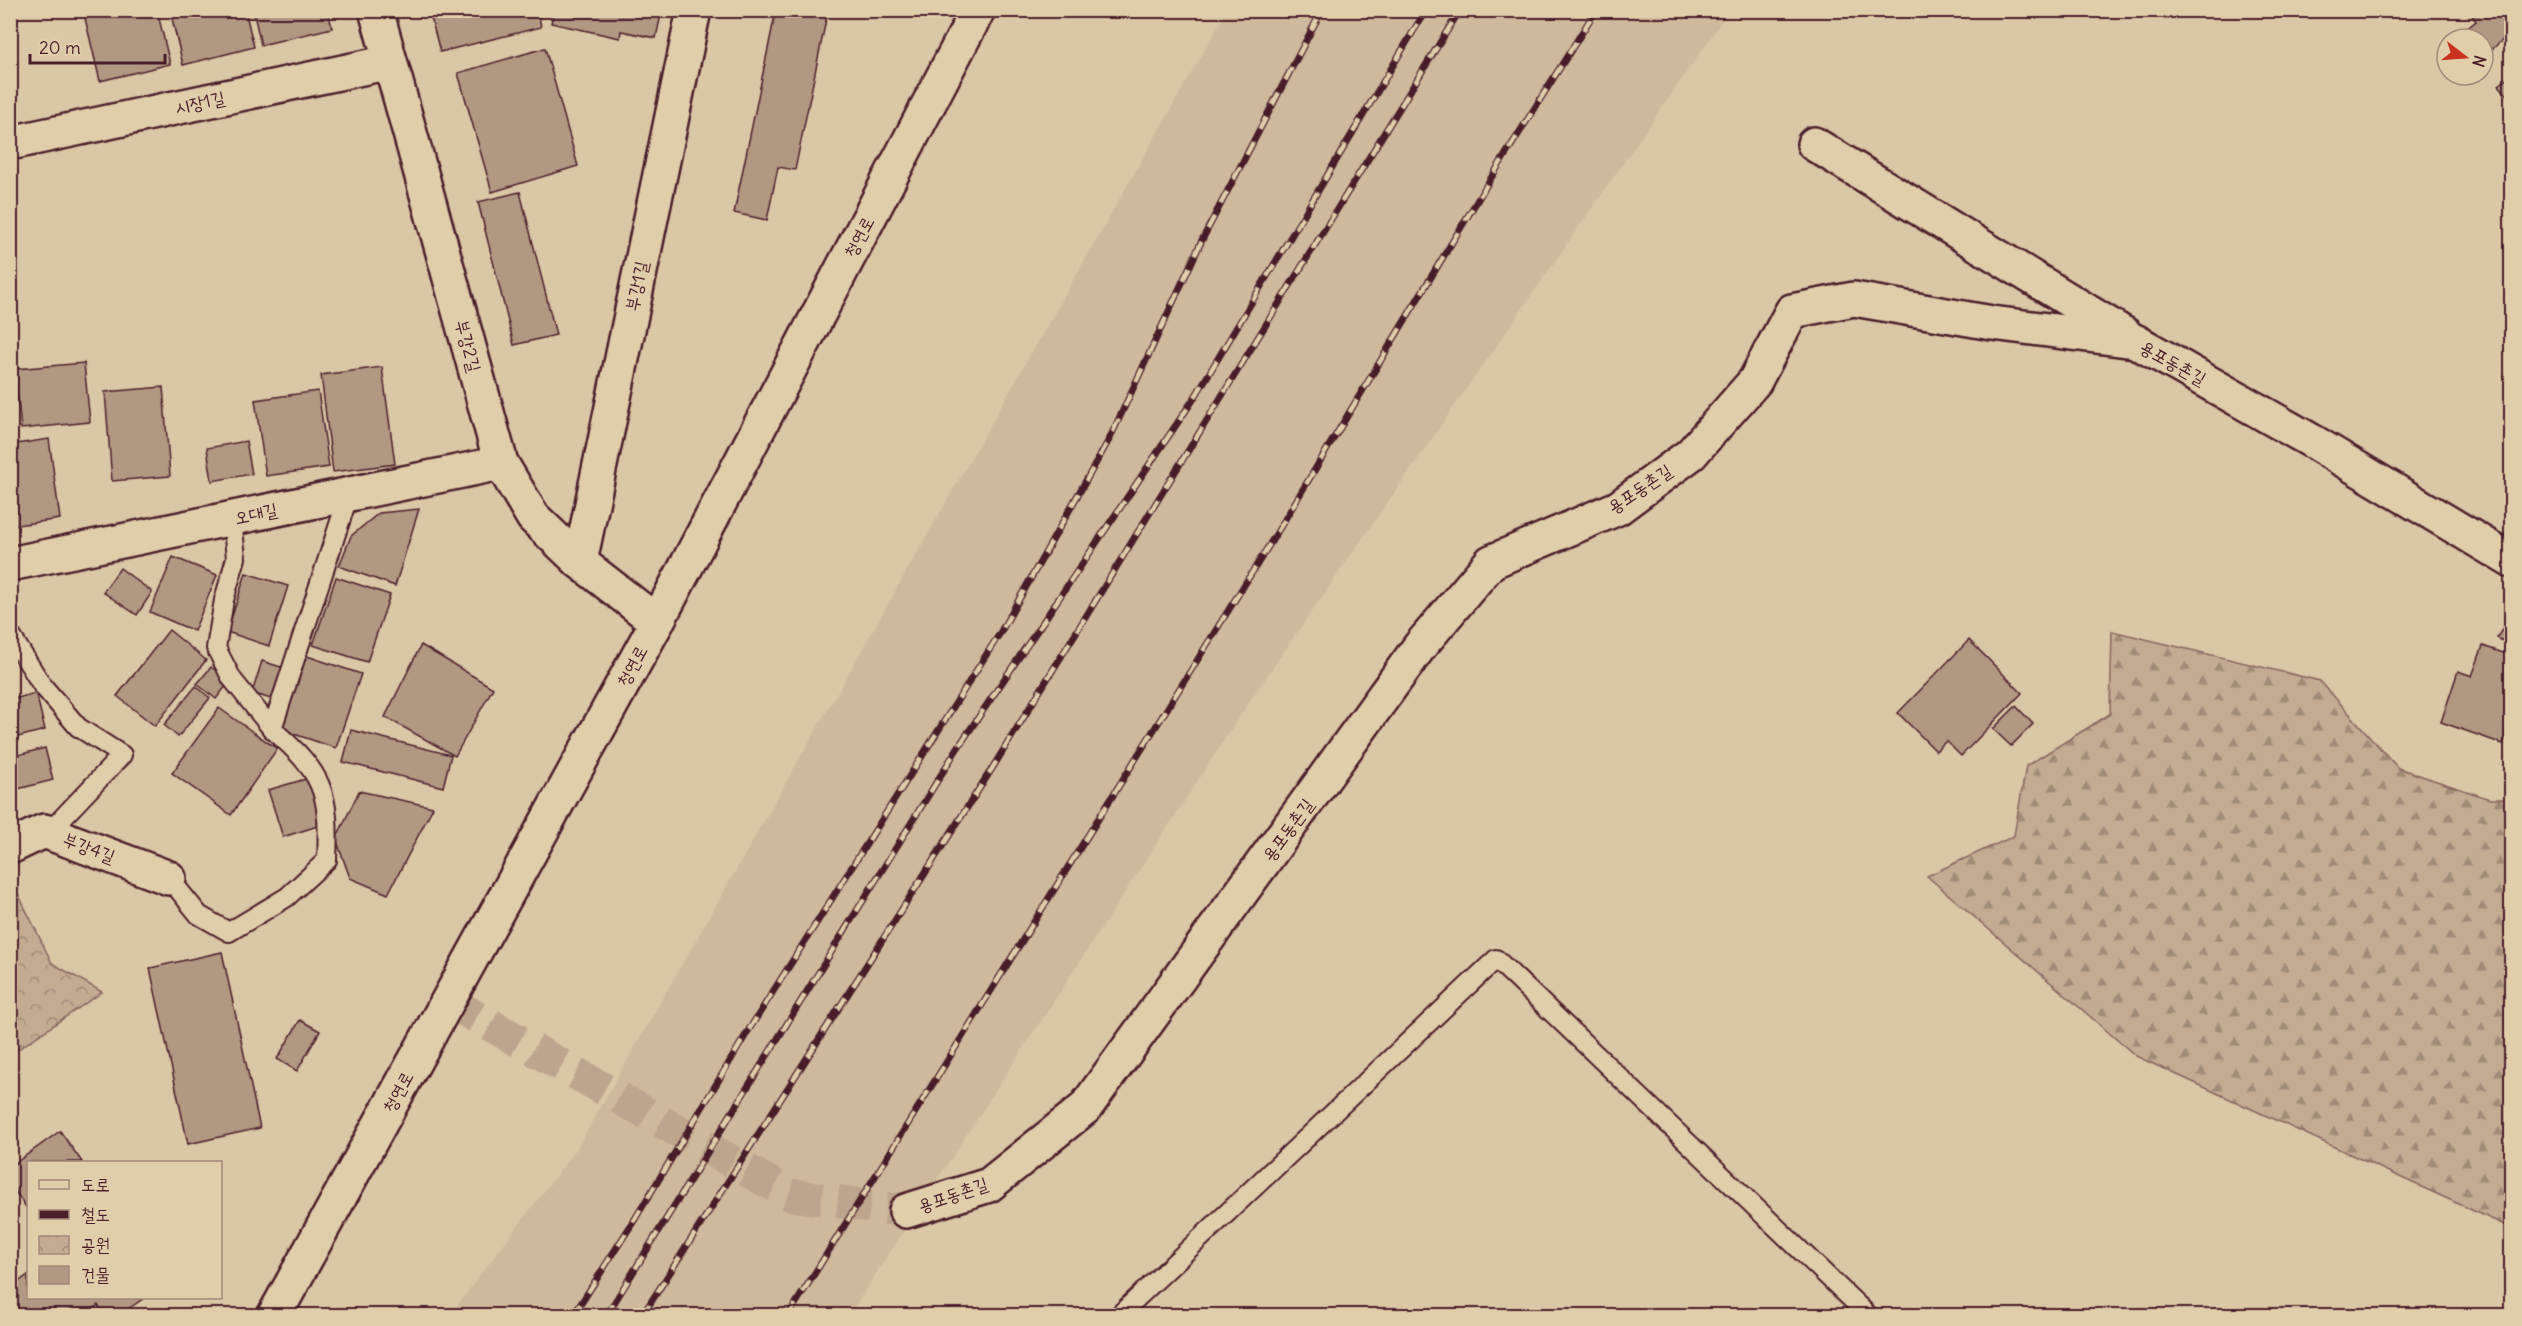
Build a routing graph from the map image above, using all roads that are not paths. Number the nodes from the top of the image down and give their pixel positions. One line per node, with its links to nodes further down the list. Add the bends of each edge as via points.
1 (376, 10): 4 (street, 부강2길)
2 (694, 10): 12 (street, 부강1길)
3 (978, 10): 14 (street, 청연로)
4 (390, 62): 5 (street, 시장1길); 8 (street, 부강2길)
5 (10, 143)
6 (1814, 144): 7 (street)
7 (2135, 340): 11 (street, 용포동촌길); 20 (street, 용포동촌길, via 1992,323 1854,299 1792,311 1755,381 1691,454 1618,508 1491,562 1420,646 1085,1108 989,1185)
8 (501, 463): 9 (street, 오대길); 12 (street, 부강2길, via 533,517)
9 (349, 494): 10 (street, 오대길); 16 (lane)
10 (232, 519): 13 (street, 오대길); 16 (lane, via 236,558 216,648 232,679)
11 (2511, 561)
12 (580, 562): 14 (street, 부강2길)
13 (10, 564)
14 (657, 622): 21 (street, 청연로)
15 (10, 634): 17 (lane, via 42,685 78,727 122,755)
16 (272, 729): 19 (lane, via 300,753 322,784 328,825 327,860 287,897 229,932 199,915)
17 (48, 833): 18 (street, 부강4길, via 44,831); 19 (street, 부강4길)
18 (10, 847)
19 (169, 878)
20 (906, 1210)
21 (274, 1316)
22 (1118, 1316): 23 (lane, via 1496,960)
23 (1869, 1316)

